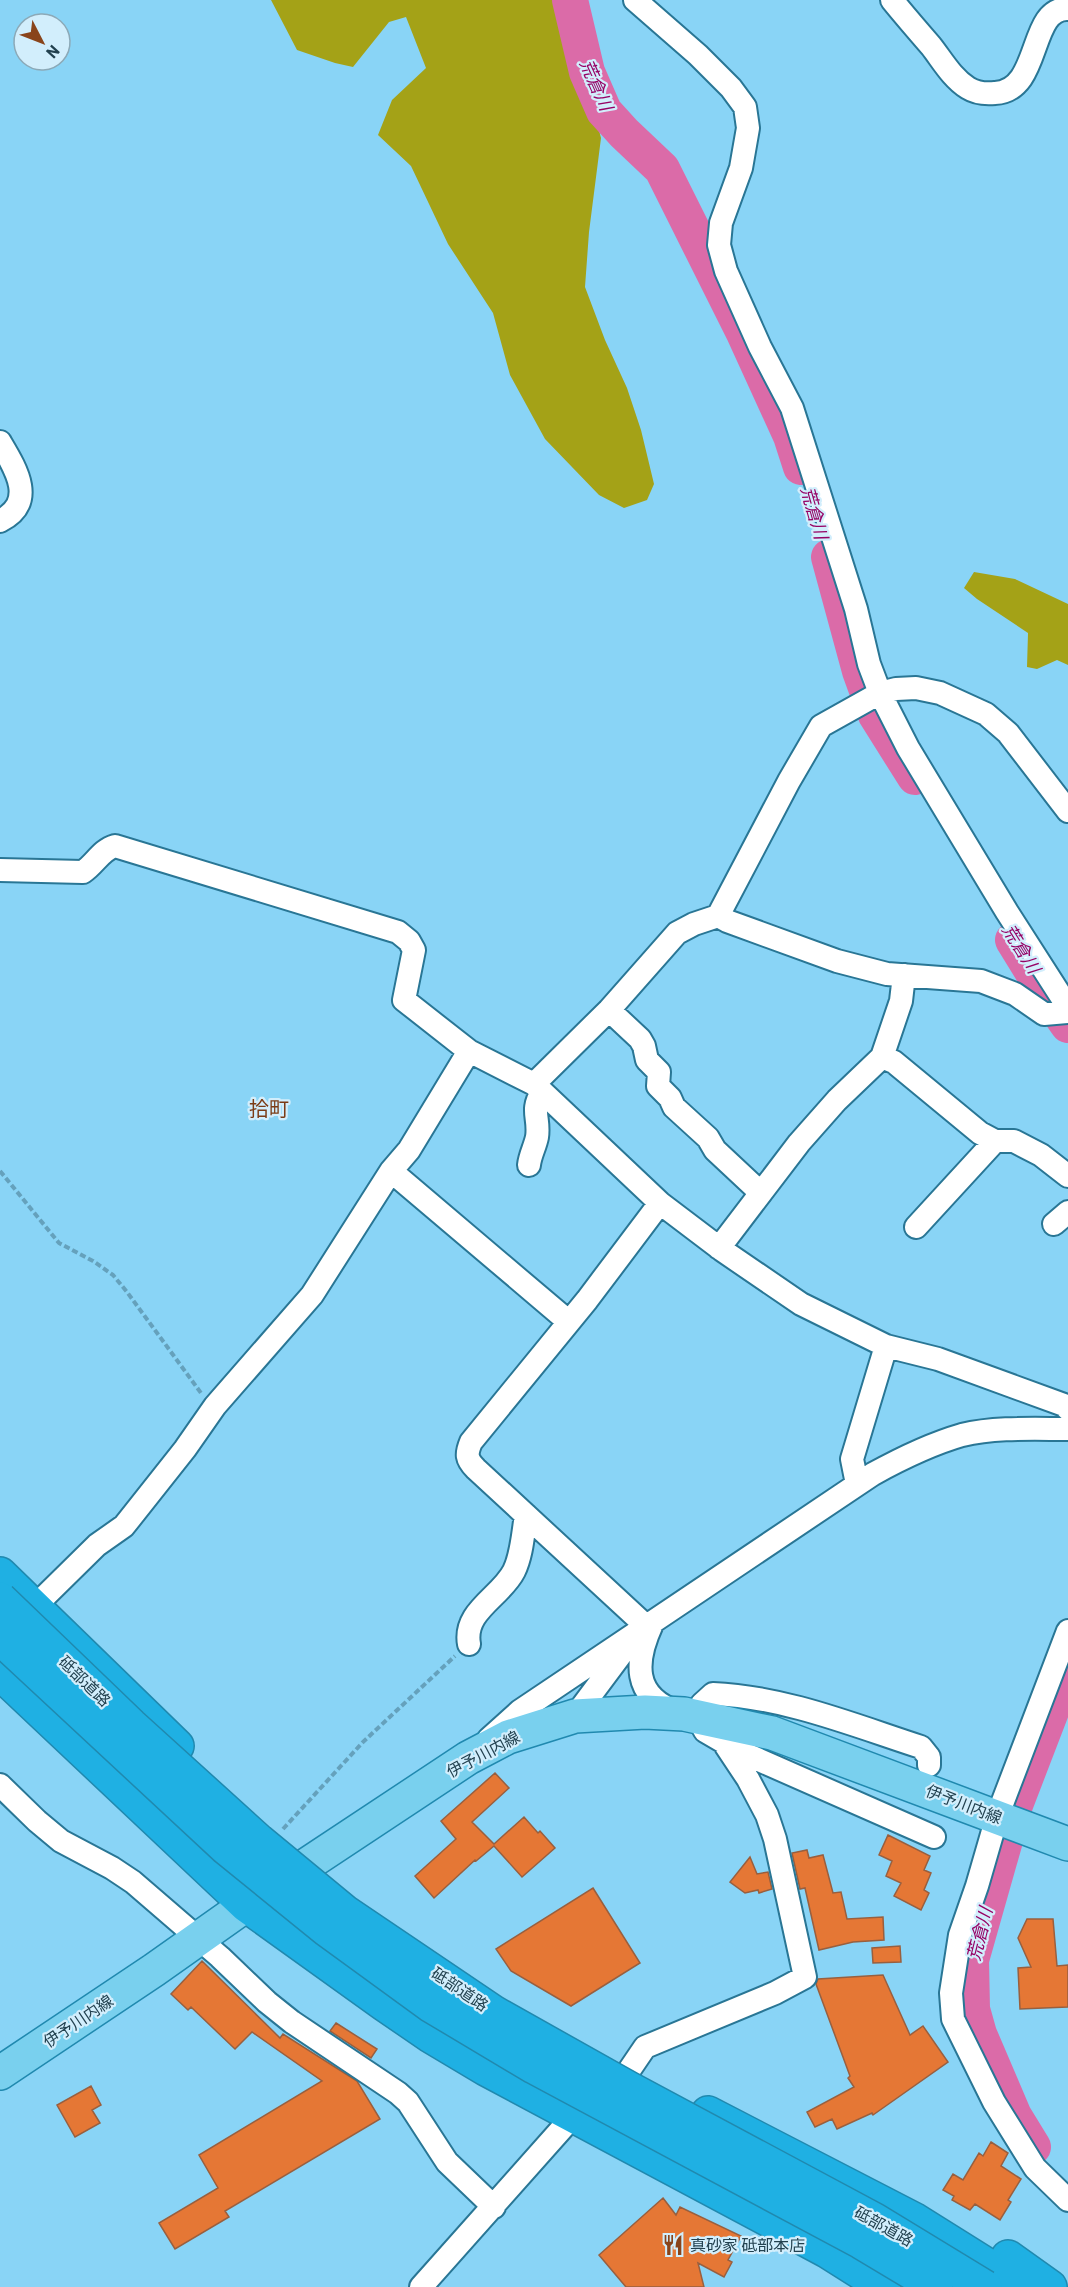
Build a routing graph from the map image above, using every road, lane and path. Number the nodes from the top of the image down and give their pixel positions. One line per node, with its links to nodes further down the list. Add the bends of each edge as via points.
1 (635, 0): 6 (street, via 698,55 745,107 748,128 742,160 721,223 719,245 726,271 760,347 792,408)
2 (892, 0): 3 (street, via 954,76 980,93 998,93 1023,78 1040,32 1050,17)
3 (1068, 9)
4 (0, 442): 5 (street, via 22,491 19,504)
5 (0, 521)
6 (880, 693): 7 (street, via 915,688 940,693 986,714 1008,733); 9 (street, via 821,726); 11 (street, via 921,769)
7 (1068, 811)
8 (0, 870): 14 (street, via 83,872 106,849 115,846 398,932 414,950 404,1000)
9 (718, 916): 10 (street, via 837,961); 12 (street, via 677,933)
10 (904, 975): 13 (street, via 981,981 1015,994 1044,1014); 15 (street, via 901,1001)
11 (1068, 1007)
12 (609, 1010): 16 (street); 22 (street, via 640,1039 647,1060 659,1072 658,1086 674,1107)
13 (1068, 1012)
14 (469, 1051): 16 (street); 20 (street, via 409,1150)
15 (882, 1057): 17 (street, via 894,1062); 22 (street, via 837,1100)
16 (538, 1088): 18 (street, via 537,1136); 23 (street)
17 (994, 1141): 21 (street, via 1014,1141); 24 (street)
18 (529, 1165)
19 (0, 1171): 28 (path, via 59,1243 113,1275)
20 (391, 1172): 26 (street); 28 (street, via 312,1295)
21 (1068, 1176)
22 (761, 1193): 25 (street)
23 (660, 1203): 25 (street); 26 (street)
24 (916, 1227)
25 (719, 1248): 27 (street, via 801,1304)
26 (569, 1322): 32 (street, via 466,1453 468,1461)
27 (886, 1346): 29 (street, via 938,1359); 31 (street, via 852,1459)
28 (214, 1406): 35 (street, via 124,1526 97,1545)
29 (1068, 1409)
30 (1068, 1429): 31 (street, via 992,1430 963,1435 906,1456)
31 (857, 1484): 36 (street)
32 (526, 1515): 36 (street); 39 (street, via 515,1568 499,1592 481,1607 467,1632)
33 (0, 1574): 35 (highway)
34 (0, 1599): 63 (highway, 砥部道路, bridge, via 156,1748 345,1912 493,2012 875,2220)
35 (34, 1607): 38 (highway); 49 (highway)
36 (645, 1627): 41 (street, via 641,1676 649,1692 660,1704); 42 (street); 44 (street, via 520,1712)
37 (1068, 1631): 47 (street)
38 (0, 1640): 62 (highway, 砥部道路, bridge, via 226,1848 327,1930 430,2005 534,2067 861,2242)
39 (469, 1644): 49 (path, via 363,1742)
40 (0, 1673): 52 (highway)
41 (690, 1715): 42 (main road, 伊予川内線, via 645,1712); 43 (street, via 705,1731); 45 (street, via 713,1694 740,1695 921,1747 929,1757); 47 (main road, 伊予川内線, via 772,1733)
42 (575, 1716): 44 (main road, 伊予川内線, via 508,1737)
43 (724, 1742): 48 (street, via 910,1818); 54 (street, via 767,1815 805,1977 645,2047)
44 (468, 1758): 51 (main road, 伊予川内線)
45 (929, 1765)
46 (0, 1785): 53 (street, via 61,1841 133,1882)
47 (1000, 1818): 50 (main road, 伊予川内線); 57 (street, via 960,1935 951,1994 953,2019 1013,2135 1035,2168)
48 (934, 1837)
49 (276, 1840): 51 (highway)
50 (1062, 1841)
51 (307, 1865): 52 (main road, 伊予川内線); 54 (highway, via 482,1989)
52 (246, 1905): 53 (main road, 伊予川内線); 56 (highway, via 429,2035)
53 (198, 1939): 55 (main road, 伊予川内線); 58 (street, via 292,2022 399,2093 447,2162)
54 (628, 2072): 59 (highway, via 915,2220)
55 (0, 2073)
56 (574, 2115): 58 (street); 61 (highway, via 827,2251)
57 (1068, 2200)
58 (494, 2207): 60 (street)
59 (964, 2255): 64 (highway); 65 (highway, via 991,2244)
60 (421, 2287)
61 (884, 2287)
62 (936, 2287)
63 (985, 2287)
64 (1022, 2287)
65 (1050, 2287)

